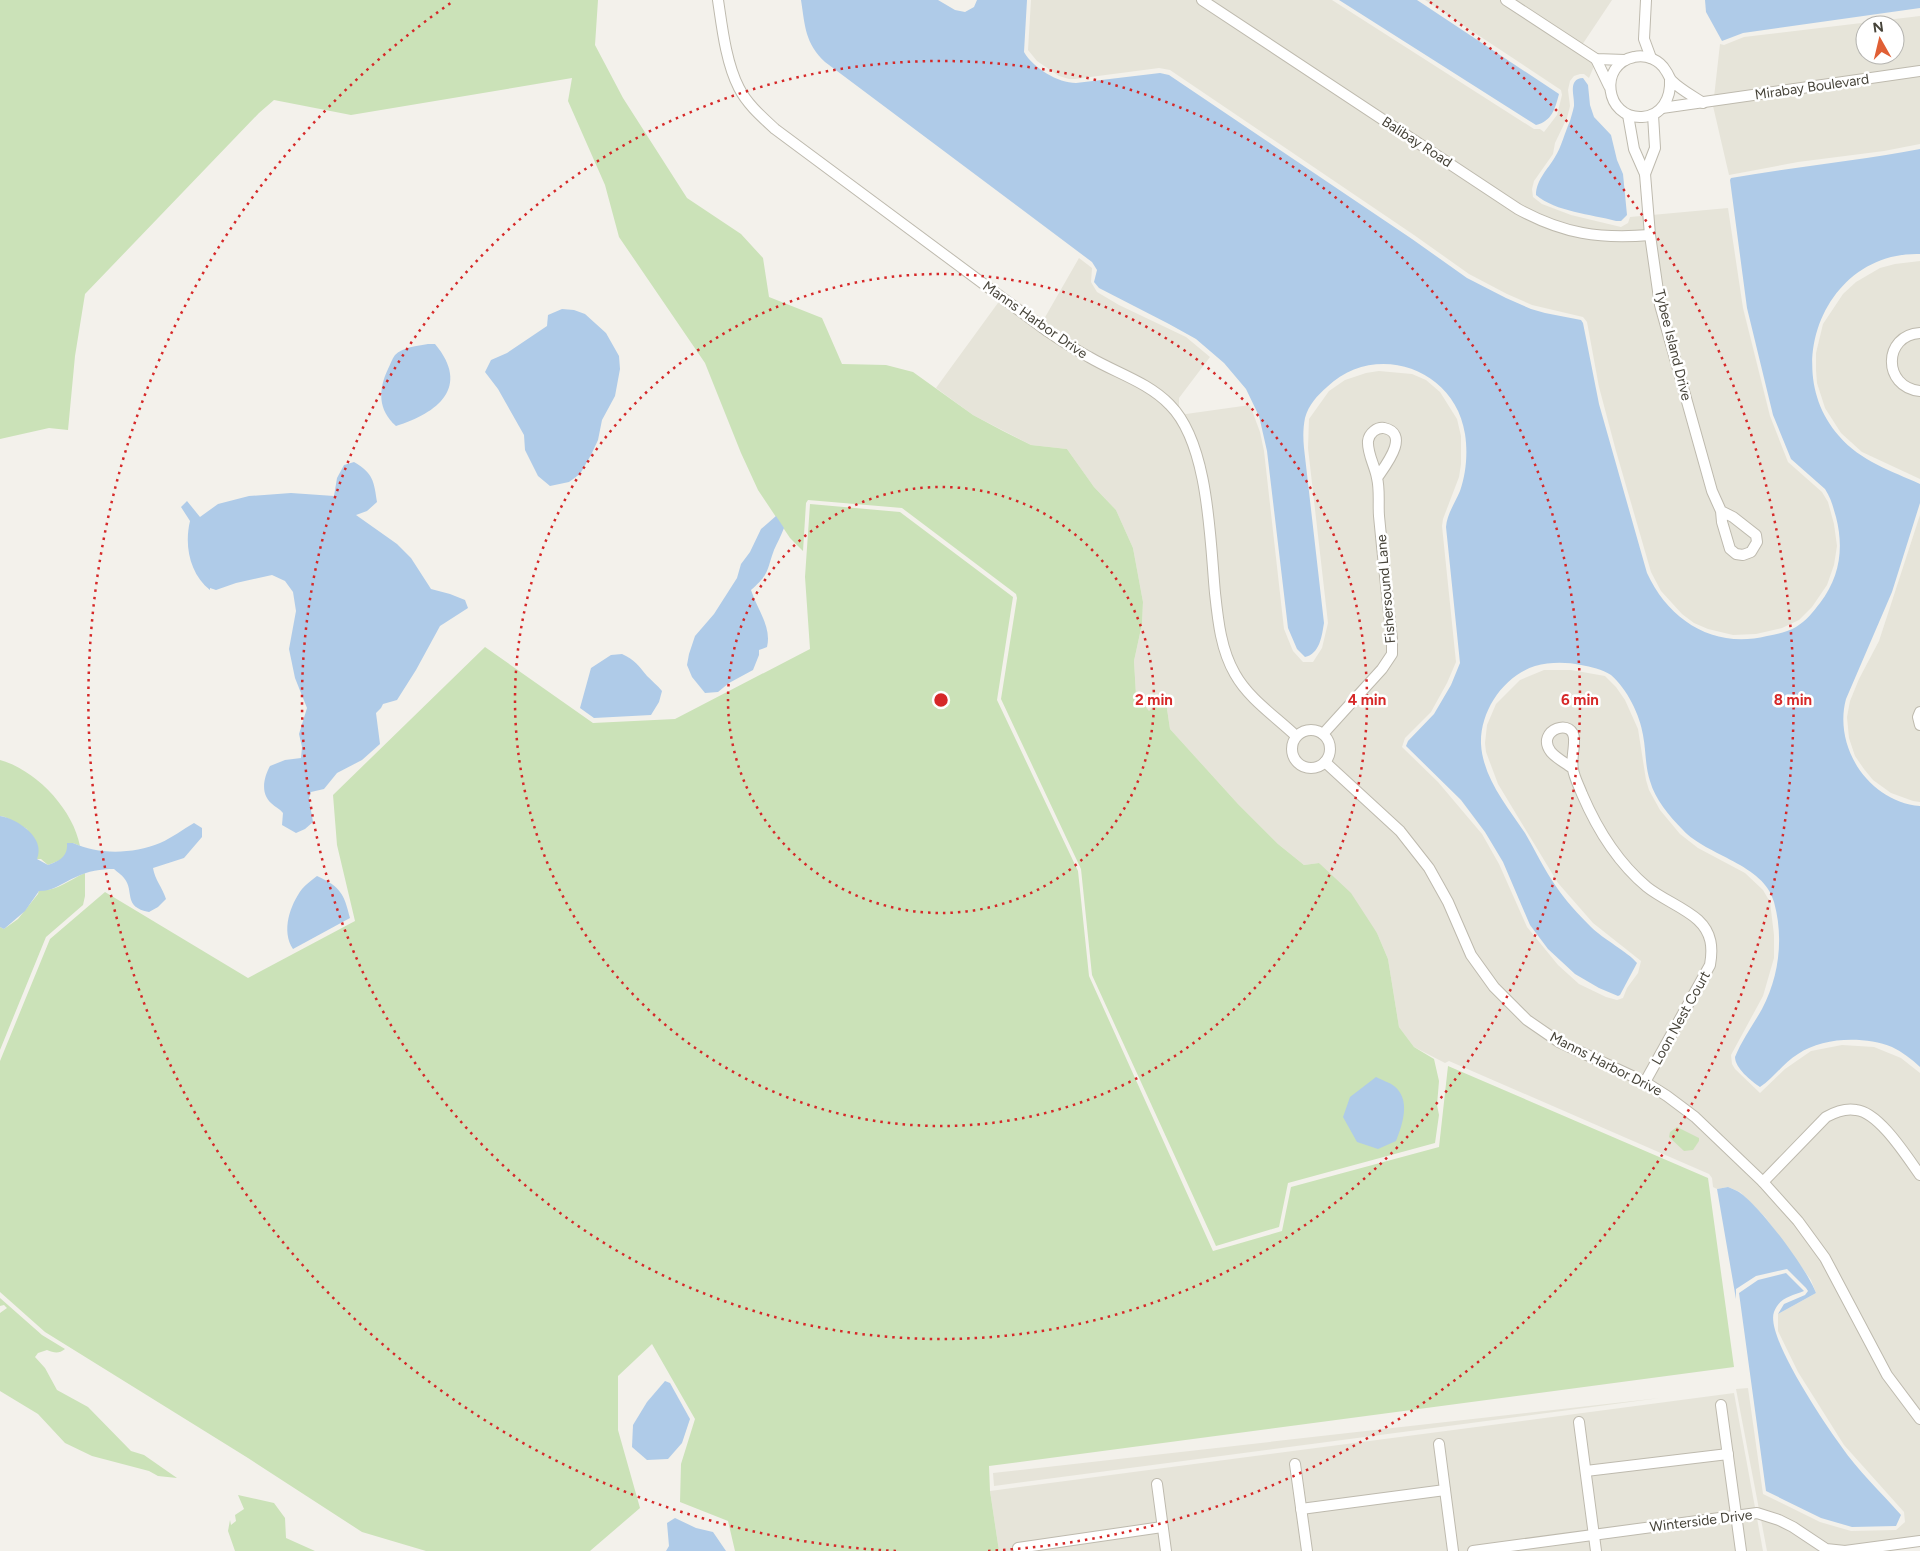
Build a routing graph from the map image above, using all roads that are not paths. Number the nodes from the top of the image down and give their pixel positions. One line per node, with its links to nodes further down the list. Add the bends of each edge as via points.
1 (718, 0): 27 (street, Manns Harbor Drive, via 725,47 738,87 775,129 1047,331 1150,389 1171,405 1188,429 1200,464 1218,622 1225,652 1235,675 1252,697)
2 (1202, 0): 19 (street, Balibay Road, via 1540,221 1585,234)
3 (1506, 0): 8 (street)
4 (1646, 0): 5 (street)
5 (1644, 38): 6 (street); 7 (street)
6 (1629, 58): 7 (street); 8 (street); 11 (street, via 1617,67)
7 (1651, 58): 10 (street, via 1660,63)
8 (1596, 59): 11 (street)
9 (1920, 71): 12 (street, Mirabay Boulevard)
10 (1670, 80): 12 (street); 13 (street, via 1671,90)
11 (1609, 86): 14 (street, via 1614,104)
12 (1703, 103): 13 (street, Mirabay Boulevard)
13 (1662, 108): 15 (street)
14 (1628, 115): 15 (street); 17 (street, Tybee Island Drive)
15 (1653, 115): 16 (street, Tybee Island Drive)
16 (1654, 151): 17 (street); 18 (street, Tybee Island Drive)
17 (1636, 153): 18 (street, Tybee Island Drive)
18 (1645, 174): 19 (street, Tybee Island Drive)
19 (1650, 235): 23 (street, Tybee Island Drive, via 1660,305)
20 (1920, 333): 21 (street, via 1906,336 1899,342 1892,359 1892,370 1897,379 1904,386)
21 (1920, 391)
22 (1377, 478): 26 (street, Fishersound Lane, via 1392,654)
23 (1721, 511)
24 (1920, 712): 25 (street)
25 (1920, 725)
26 (1323, 734): 27 (street, via 1312,729); 28 (street, via 1330,744)
27 (1296, 736): 28 (street, via 1291,748 1300,765 1313,768)
28 (1325, 762): 30 (street, Manns Harbor Drive, via 1400,831 1429,868 1471,955 1494,987 1527,1020 1559,1042)
29 (1572, 768): 30 (street, Loon Nest Court, via 1592,818 1609,845 1648,888 1698,920 1709,934 1713,950 1707,972)
30 (1645, 1082): 32 (street, Manns Harbor Drive, via 1695,1117)
31 (1920, 1175): 32 (street, via 1872,1116 1856,1110 1836,1112 1826,1117)
32 (1763, 1182): 34 (street, Manns Harbor Drive, via 1798,1220 1825,1258 1886,1375)
33 (1721, 1405): 37 (street)
34 (1920, 1419)
35 (1579, 1422): 39 (street)
36 (1439, 1444): 41 (street)
37 (1728, 1454): 39 (street); 43 (street)
38 (1295, 1464): 42 (street)
39 (1586, 1471): 45 (street)
40 (1157, 1484): 44 (street)
41 (1445, 1490): 42 (street); 50 (street)
42 (1301, 1509): 49 (street)
43 (1736, 1515): 45 (street, Winterside Drive); 46 (street, Winterside Drive, via 1757,1512 1779,1520 1826,1549 1845,1551); 53 (street)
44 (1162, 1527): 47 (street, via 1018,1548); 48 (street)
45 (1594, 1535): 51 (street, Winterside Drive); 52 (street)
46 (1920, 1541)
47 (1019, 1551)
48 (1166, 1551)
49 (1307, 1551)
50 (1453, 1551)
51 (1473, 1551)
52 (1596, 1551)
53 (1741, 1551)

